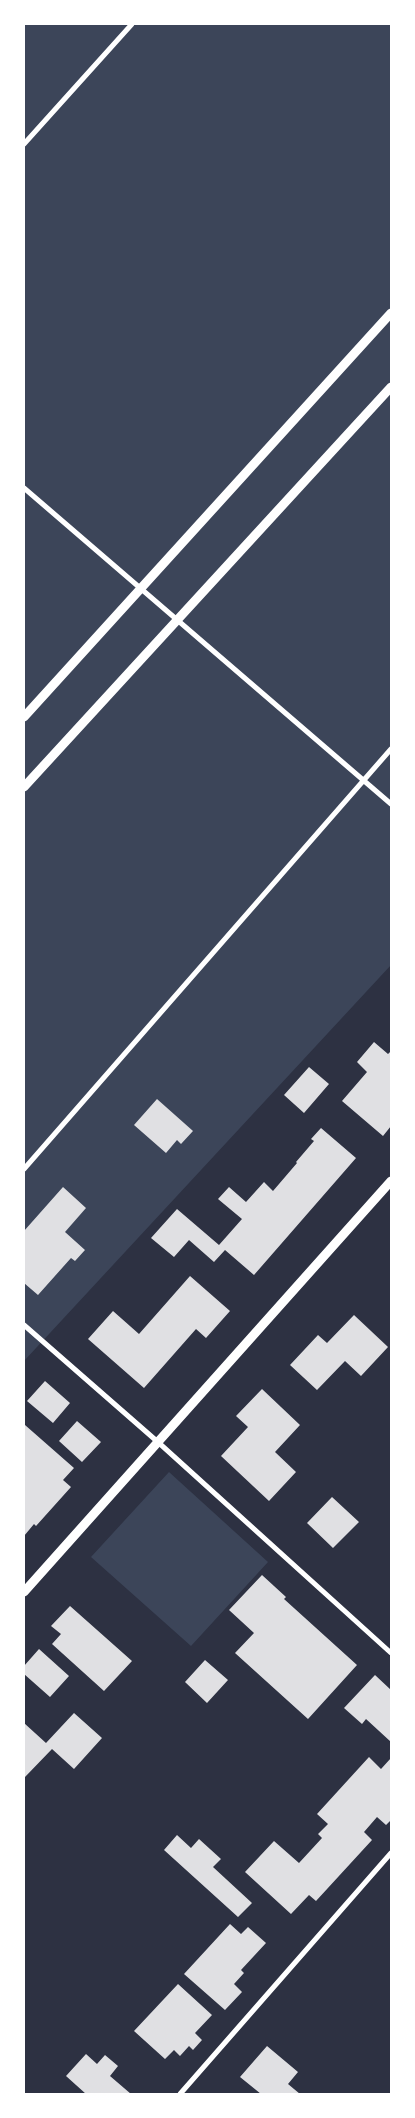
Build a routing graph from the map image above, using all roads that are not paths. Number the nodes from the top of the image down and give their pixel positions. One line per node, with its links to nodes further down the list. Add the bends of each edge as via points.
1 (132, 24): 2 (street)
2 (24, 144)
3 (391, 313): 6 (street)
4 (391, 387): 7 (street)
5 (24, 488): 6 (street)
6 (141, 589): 7 (street); 8 (street)
7 (178, 621): 10 (street); 11 (street)
8 (24, 717)
9 (391, 749): 10 (street)
10 (363, 780): 12 (street); 13 (street)
11 (24, 787)
12 (391, 804)
13 (24, 1169)
14 (391, 1181): 16 (street)
15 (24, 1325): 16 (street)
16 (159, 1443): 17 (street); 18 (street)
17 (24, 1592)
18 (391, 1653)
19 (391, 1853): 20 (street)
20 (180, 2094)

